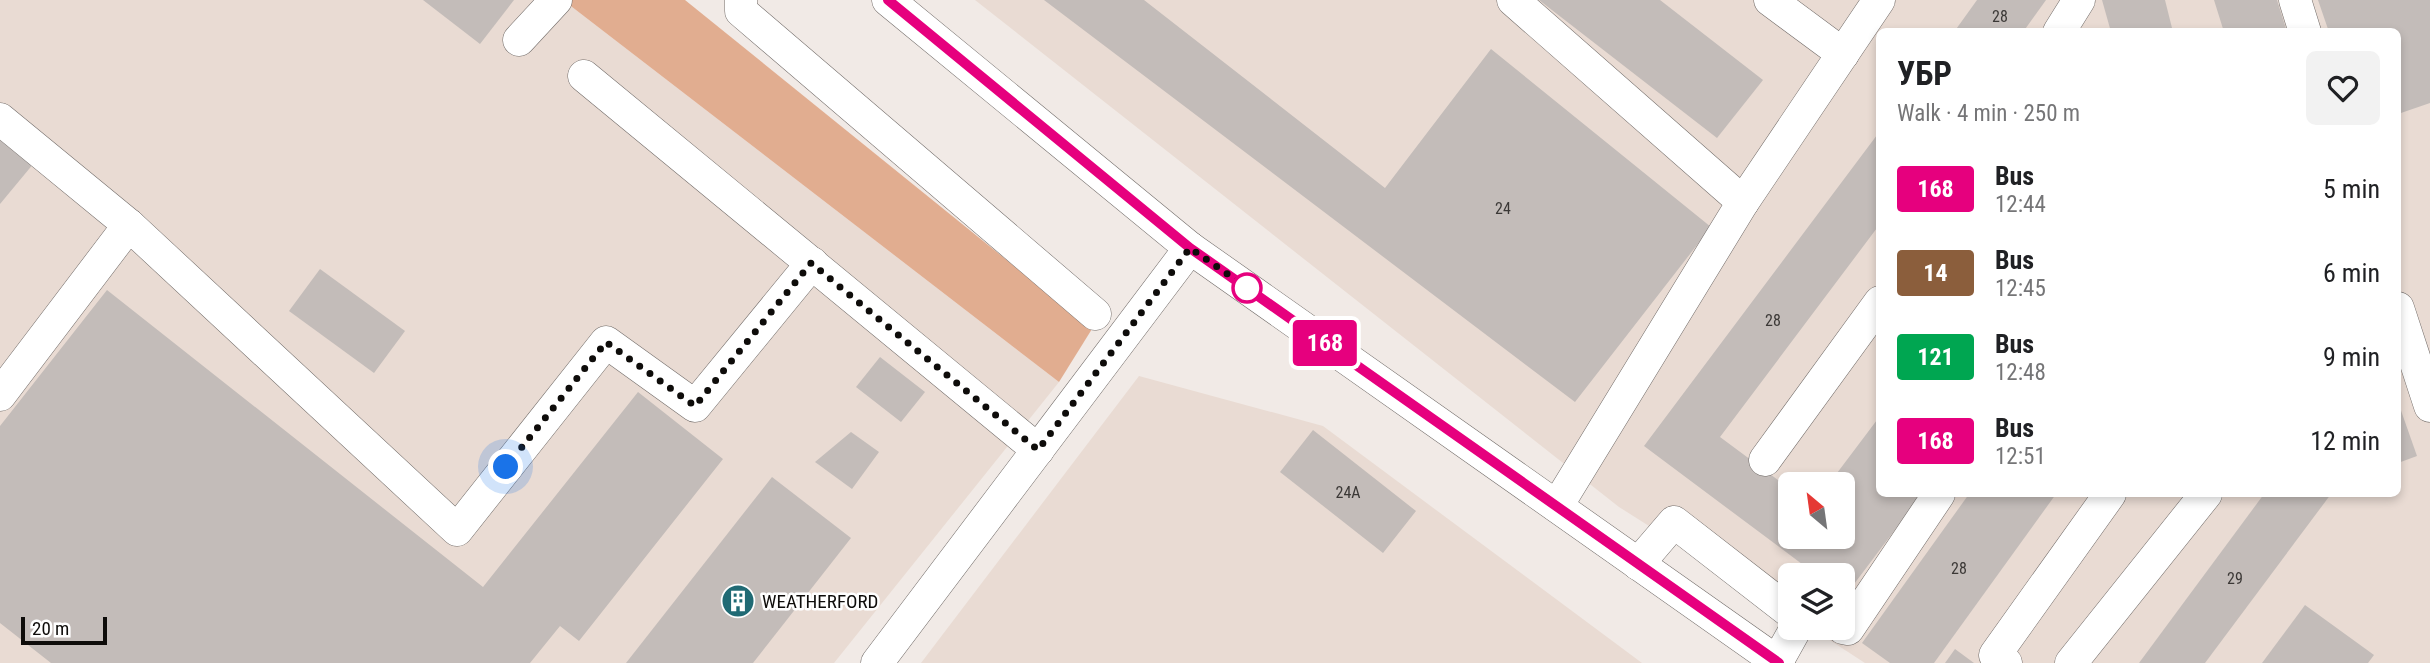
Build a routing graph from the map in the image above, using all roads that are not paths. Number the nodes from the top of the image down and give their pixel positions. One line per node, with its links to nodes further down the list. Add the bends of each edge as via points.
1 (556, 0): 11 (street)
2 (741, 0): 20 (street, via 741,12)
3 (888, 0): 17 (street)
4 (1513, 0): 15 (street)
5 (1770, 0): 12 (street)
6 (1879, 0): 12 (street)
7 (2079, 0): 9 (street)
8 (2295, 0): 10 (street)
9 (2062, 28)
10 (2304, 28)
11 (519, 40)
12 (1843, 54): 15 (street)
13 (584, 76): 18 (street)
14 (0, 119): 16 (street)
15 (1743, 202): 29 (street)
16 (129, 225): 18 (street, via 457,530 606,342 695,406); 22 (street)
17 (1190, 248): 24 (street); 29 (street)
18 (811, 263): 24 (street)
19 (1876, 307): 25 (street)
20 (1095, 314)
21 (2401, 317): 23 (street)
22 (0, 395)
23 (2430, 406)
24 (1038, 450): 35 (street)
25 (1765, 460)
26 (1937, 497): 32 (street)
27 (2108, 497): 36 (street, via 1995,655)
28 (2204, 497): 37 (street)
29 (1557, 506): 30 (street)
30 (1638, 564): 31 (street, via 1674,522); 34 (street)
31 (1778, 603)
32 (1855, 619)
33 (1790, 640): 34 (street)
34 (1778, 662)
35 (877, 663)
36 (2006, 663)
37 (2071, 663)

